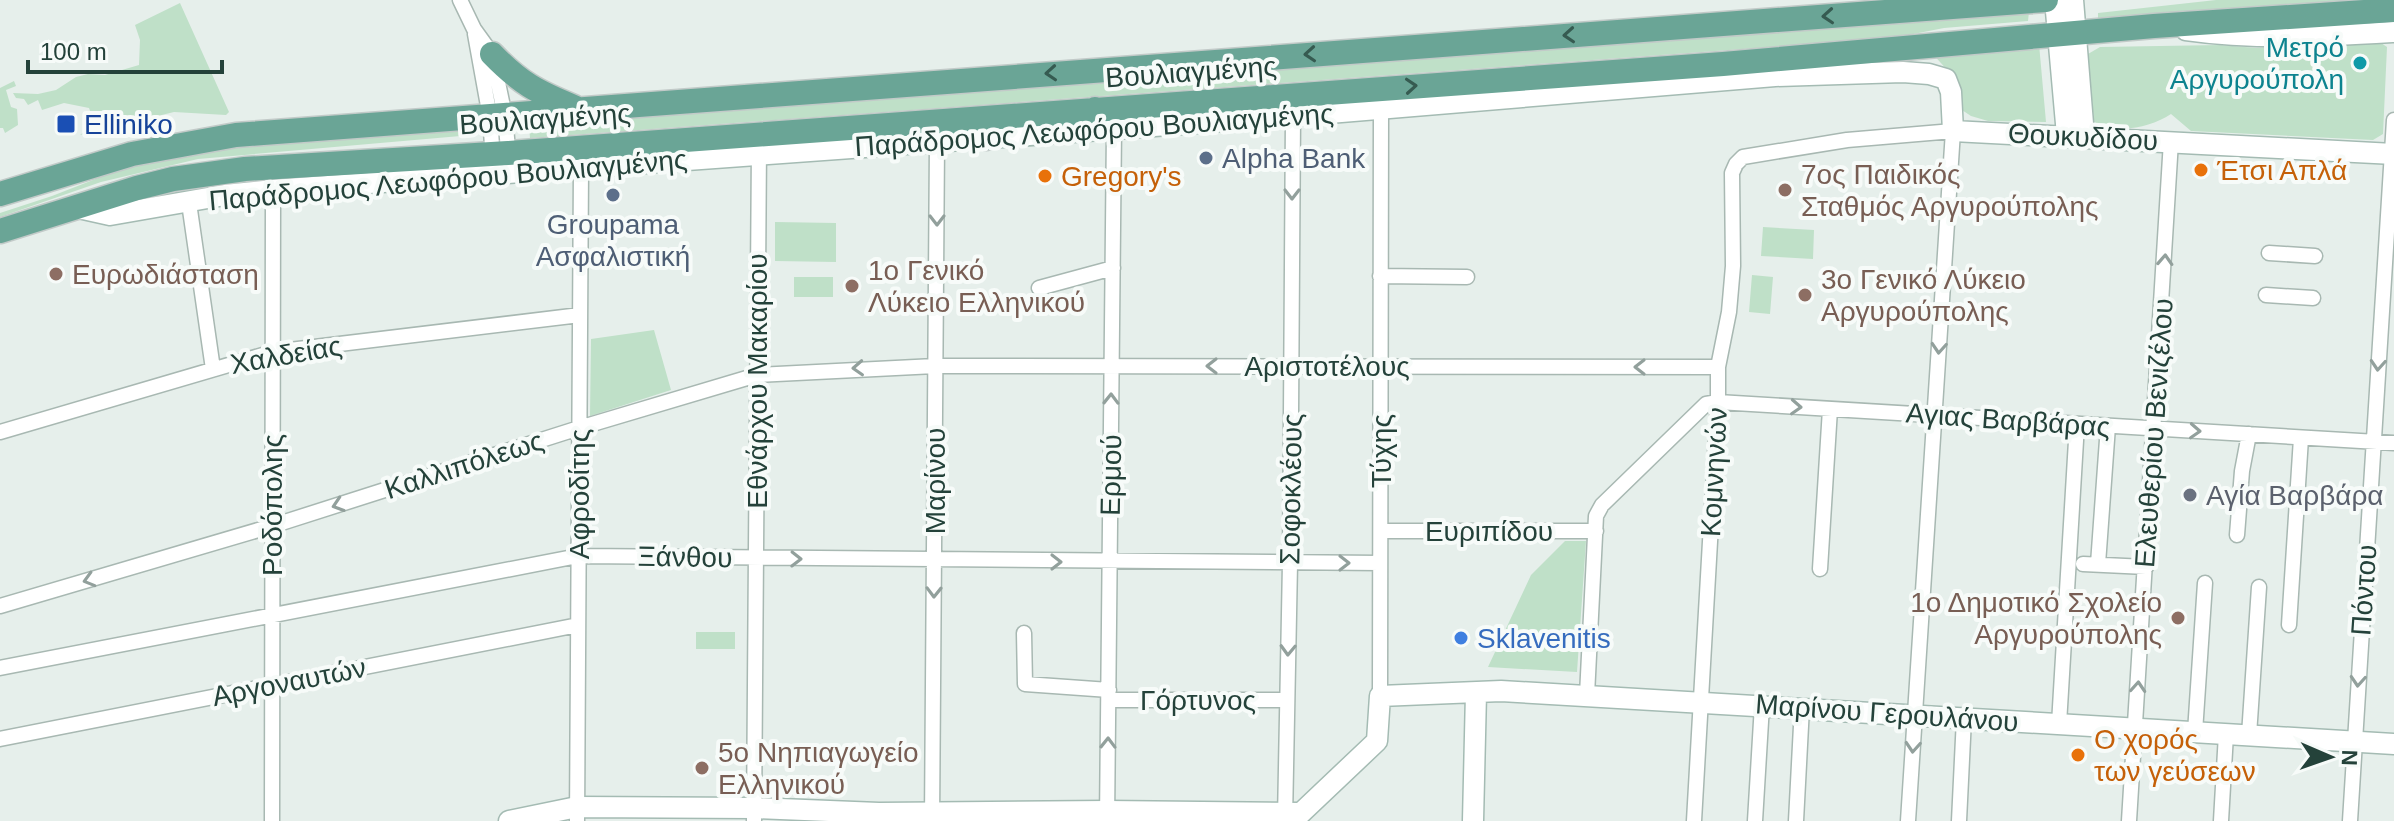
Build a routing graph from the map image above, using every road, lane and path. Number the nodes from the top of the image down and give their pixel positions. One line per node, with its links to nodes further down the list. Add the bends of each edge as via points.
1 (460, 0): 7 (street)
2 (2046, 0): 16 (main road, Βουλιαγμένης, one-way to 16)
3 (2055, 0): 9 (street)
4 (2073, 0): 9 (street)
5 (2394, 10): 6 (main road, Βουλιαγμένης)
6 (2154, 26): 8 (street, via 2287,39); 9 (main road, Βουλιαγμένης)
7 (474, 29): 11 (street); 18 (street)
8 (2394, 32)
9 (2067, 34): 10 (main road, Βουλιαγμένης); 26 (street)
10 (1879, 50): 12 (main road, Βουλιαγμένης); 13 (main road)
11 (492, 54): 16 (main road, via 514,77); 18 (street)
12 (1723, 64): 14 (main road); 15 (main road, Βουλιαγμένης, one-way to 12)
13 (1859, 72): 14 (street, Παράδρομος Λεωφόρου Βουλιαγμένης); 24 (street, Παράδρομος Λεωφόρου Βουλιαγμένης, via 1918,72 1946,79)
14 (1770, 77): 17 (street, Παράδρομος Λεωφόρου Βουλιαγμένης)
15 (1096, 108): 23 (main road, Βουλιαγμένης); 25 (main road)
16 (580, 109): 18 (main road, Βουλιαγμένης)
17 (1381, 109): 19 (street, Παράδρομος Λεωφόρου Βουλιαγμένης); 43 (street, Τύχης)
18 (497, 116): 33 (street); 36 (main road, Βουλιαγμένης, via 201,140)
19 (1293, 116): 22 (street, Παράδρομος Λεωφόρου Βουλιαγμένης); 52 (street, Σοφοκλέους, one-way to 52)
20 (2394, 120): 32 (street, Πόντου)
21 (832, 127): 23 (main road, Βουλιαγμένης); 29 (main road, Βουλιαγμένης); 30 (main road)
22 (1114, 128): 25 (street, Παράδρομος Λεωφόρου Βουλιαγμένης); 42 (street, Ερμού)
23 (938, 131): 27 (main road); 30 (street, Παράδρομος Λεωφόρου Βουλιαγμένης); 50 (street, Μαρίνου, one-way to 50)
24 (1953, 131): 26 (street, Θουκυδίδου); 31 (street, Θουκυδίδου); 59 (street, one-way to 59)
25 (1060, 132): 27 (street, Παράδρομος Λεωφόρου Βουλιαγμένης)
26 (2076, 135): 28 (street, Θουκυδίδου)
27 (986, 138)
28 (2171, 141): 32 (street, Θουκυδίδου); 63 (street, Ελευθερίου Βενιζέλου, one-way to 28)
29 (759, 144): 30 (street, Παράδρομος Λεωφόρου Βουλιαγμένης); 33 (main road, Βουλιαγμένης); 34 (street, Παράδρομος Λεωφόρου Βουλιαγμένης); 56 (street, Εθνάρχου Μακαρίου)
30 (807, 151)
31 (1772, 151): 54 (street, Κομνηνών, via 1743,157 1732,173 1733,266)
32 (2393, 154): 67 (street, Πόντου, one-way to 67)
33 (501, 163): 34 (street, Παράδρομος Λεωφόρου Βουλιαγμένης); 35 (street, Παράδρομος Λεωφόρου Βουλιαγμένης); 38 (main road, Βουλιαγμένης, via 209,173)
34 (581, 167): 48 (street, Αφροδίτης)
35 (273, 190): 37 (street, Παράδρομος Λεωφόρου Βουλιαγμένης); 49 (street, Ροδόπολης)
36 (0, 194)
37 (189, 203): 38 (street, Παράδρομος Λεωφόρου Βουλιαγμένης, via 110,215); 55 (street)
38 (74, 207): 39 (main road, Βουλιαγμένης)
39 (0, 231)
40 (2269, 253): 41 (street)
41 (2315, 256)
42 (1113, 268): 45 (street); 51 (street, Ερμού)
43 (1380, 276): 44 (street); 53 (street, Τύχης)
44 (1467, 277)
45 (1039, 288)
46 (2266, 295): 47 (street)
47 (2313, 298)
48 (580, 315): 49 (street, Χαλδείας); 62 (street, Αφροδίτης)
49 (273, 352): 55 (street, Χαλδείας); 69 (street, Ροδόπολης)
50 (935, 366): 51 (street, Αριστοτέλους); 56 (street, Καλλιπόλεως, one-way to 56); 75 (street, Μαρίνου)
51 (1112, 366): 52 (street, Αριστοτέλους, one-way to 51); 76 (street, Ερμού, one-way to 51)
52 (1292, 366): 53 (street, Αριστοτέλους); 77 (street, Σοφοκλέους)
53 (1380, 367): 54 (street, Αριστοτέλους, one-way to 53); 70 (street, Τύχης)
54 (1718, 367): 57 (street, Κομνηνών)
55 (213, 369): 64 (street, Χαλδείας)
56 (757, 375): 62 (street, Καλλιπόλεως); 74 (street, Εθνάρχου Μακαρίου)
57 (1718, 402): 58 (street, Αγιας Βαρβάρας, one-way to 58); 71 (street, via 1699,408 1602,505); 95 (street, Κομνηνών)
58 (1830, 409): 59 (street, Αγιας Βαρβάρας); 80 (street)
59 (1934, 415): 60 (street, Αγιας Βαρβάρας); 98 (street)
60 (2077, 424): 61 (street, Αγιας Βαρβάρας); 100 (street)
61 (2108, 426): 63 (street, Αγιας Βαρβάρας); 79 (street, via 2090,564)
62 (579, 428): 69 (street, Καλλιπόλεως, one-way to 69); 73 (street, Αφροδίτης)
63 (2155, 429): 65 (street, Αγιας Βαρβάρας, one-way to 65); 79 (street, Ελευθερίου Βενιζέλου)
64 (0, 432)
65 (2249, 434): 66 (street, Αγιας Βαρβάρας); 72 (street)
66 (2301, 438): 67 (street, Αγιας Βαρβάρας); 86 (street)
67 (2373, 442): 68 (street, Αγιας Βαρβάρας); 106 (street, Πόντου, one-way to 106)
68 (2394, 443)
69 (272, 526): 83 (street, Καλλιπόλεως, one-way to 83); 84 (street, Ροδόπολης)
70 (1381, 531): 71 (street, Ευριπίδου); 78 (street, Τύχης)
71 (1596, 531): 92 (street)
72 (2237, 535)
73 (578, 556): 74 (street, Ξάνθου); 84 (street, Ξάνθου); 85 (street, Αφροδίτης)
74 (756, 558): 75 (street, Ξάνθου, one-way to 75); 109 (street, Εθνάρχου Μακαρίου)
75 (935, 561): 76 (street, Ξάνθου, one-way to 76); 111 (street, Μαρίνου, one-way to 111)
76 (1110, 562): 77 (street, Ξάνθου); 91 (street, Ερμού)
77 (1290, 563): 78 (street, Ξάνθου, one-way to 78); 94 (street, Σοφοκλέους, one-way to 94)
78 (1380, 563): 93 (street, Τύχης)
79 (2146, 567): 101 (street, Ελευθερίου Βενιζέλου, one-way to 79)
80 (1820, 569)
81 (2205, 583): 102 (street)
82 (2259, 587): 104 (street)
83 (0, 606)
84 (272, 616): 88 (street, Ξάνθου); 89 (street, Ροδόπολης)
85 (578, 625): 89 (street, Αργοναυτών); 108 (street, Αφροδίτης)
86 (2289, 625)
87 (1024, 633): 91 (street, Γόρτυνος, via 1025,684)
88 (0, 668)
89 (272, 686): 105 (street, Αργοναυτών); 113 (street, Ροδόπολης)
90 (1476, 693): 92 (street, Μαρίνου Γερουλάνου); 93 (street, Μαρίνου Γερουλάνου); 115 (street)
91 (1109, 695): 94 (street, Γόρτυνος); 110 (street, Ερμού, one-way to 91)
92 (1587, 695): 95 (street, Μαρίνου Γερουλάνου)
93 (1380, 696): 112 (street, via 1377,741 1301,813)
94 (1286, 700): 112 (street, Σοφοκλέους)
95 (1701, 701): 96 (street, Μαρίνου Γερουλάνου); 116 (street, Κομνηνών)
96 (1762, 705): 97 (street, Μαρίνου Γερουλάνου); 117 (street)
97 (1802, 707): 98 (street, Μαρίνου Γερουλάνου); 118 (street)
98 (1916, 715): 99 (street, Μαρίνου Γερουλάνου); 119 (street, one-way to 119)
99 (1964, 718): 100 (street, Μαρίνου Γερουλάνου); 120 (street)
100 (2059, 724): 101 (street, Μαρίνου Γερουλάνου)
101 (2135, 728): 102 (street, Μαρίνου Γερουλάνου); 121 (street, Ελευθερίου Βενιζέλου)
102 (2195, 732): 103 (street, Μαρίνου Γερουλάνου)
103 (2226, 734): 104 (street, Μαρίνου Γερουλάνου); 122 (street)
104 (2249, 735): 106 (street, Μαρίνου Γερουλάνου)
105 (0, 739)
106 (2355, 742): 107 (street, Μαρίνου Γερουλάνου); 123 (street, Πόντου)
107 (2394, 744)
108 (577, 814): 109 (street); 114 (street)
109 (754, 815): 111 (street)
110 (1107, 816): 111 (street); 112 (street)
111 (932, 817)
112 (1285, 817)
113 (272, 821)
114 (509, 821)
115 (1473, 821)
116 (1694, 821)
117 (1755, 821)
118 (1796, 821)
119 (1908, 821)
120 (1959, 821)
121 (2129, 821)
122 (2221, 821)
123 (2350, 821)

